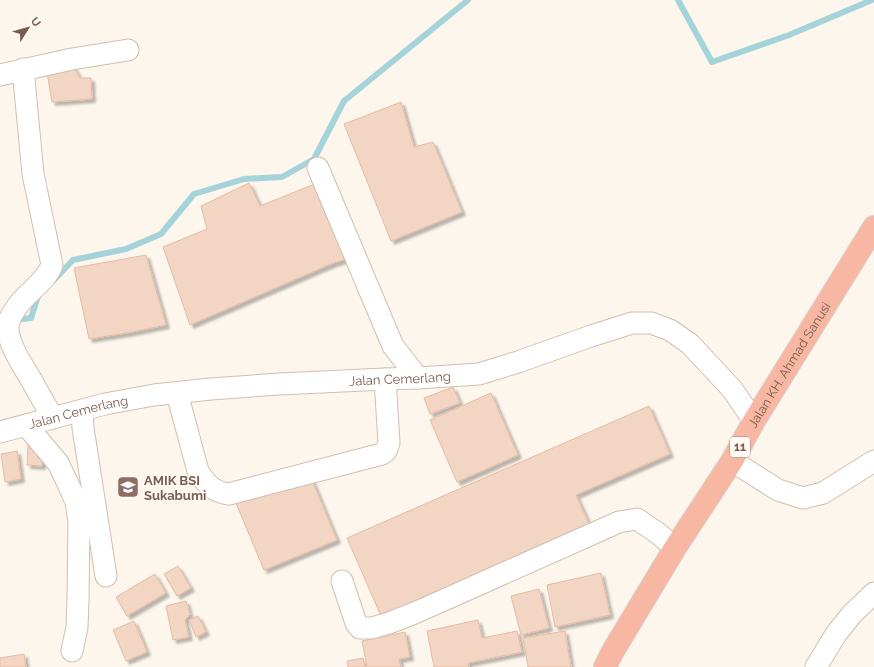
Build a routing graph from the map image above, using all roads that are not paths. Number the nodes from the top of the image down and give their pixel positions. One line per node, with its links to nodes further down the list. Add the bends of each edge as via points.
1 (128, 50): 2 (street)
2 (23, 69): 3 (street); 10 (street, via 33,174 52,265 47,276 20,302 9,319 8,327 20,360)
3 (0, 75)
4 (318, 168): 6 (street, via 393,346)
5 (874, 227): 11 (highway, Jalan KH. Ahmad Sanusi / 11)
6 (418, 378): 7 (street, Jalan Cemerlang); 11 (street, Jalan Cemerlang, via 479,374 632,323 651,323 670,330 690,344 732,389)
7 (385, 379): 8 (street, Jalan Cemerlang, via 234,387); 8 (street, via 389,444 382,454 228,494 211,488 198,472)
8 (177, 393): 9 (street, Jalan Cemerlang, via 105,404)
9 (82, 411): 10 (street, Jalan Cemerlang); 17 (street, via 82,428)
10 (53, 418): 12 (street, Jalan Cemerlang)
11 (754, 421): 14 (highway, Jalan KH. Ahmad Sanusi / 11)
12 (26, 425): 13 (street, Jalan Cemerlang); 20 (street, via 58,463 76,502 79,522 78,599 77,627)
13 (0, 432)
14 (732, 461): 15 (street, via 778,490 803,498 823,493); 16 (highway, Jalan KH. Ahmad Sanusi / 11)
15 (874, 461)
16 (675, 548): 18 (street, via 636,519 619,522 417,612 372,628 360,628 356,623); 21 (highway, Jalan KH. Ahmad Sanusi / 11)
17 (106, 576)
18 (342, 581)
19 (874, 593): 22 (street, via 836,634)
20 (72, 651)
21 (605, 667)
22 (816, 667)

